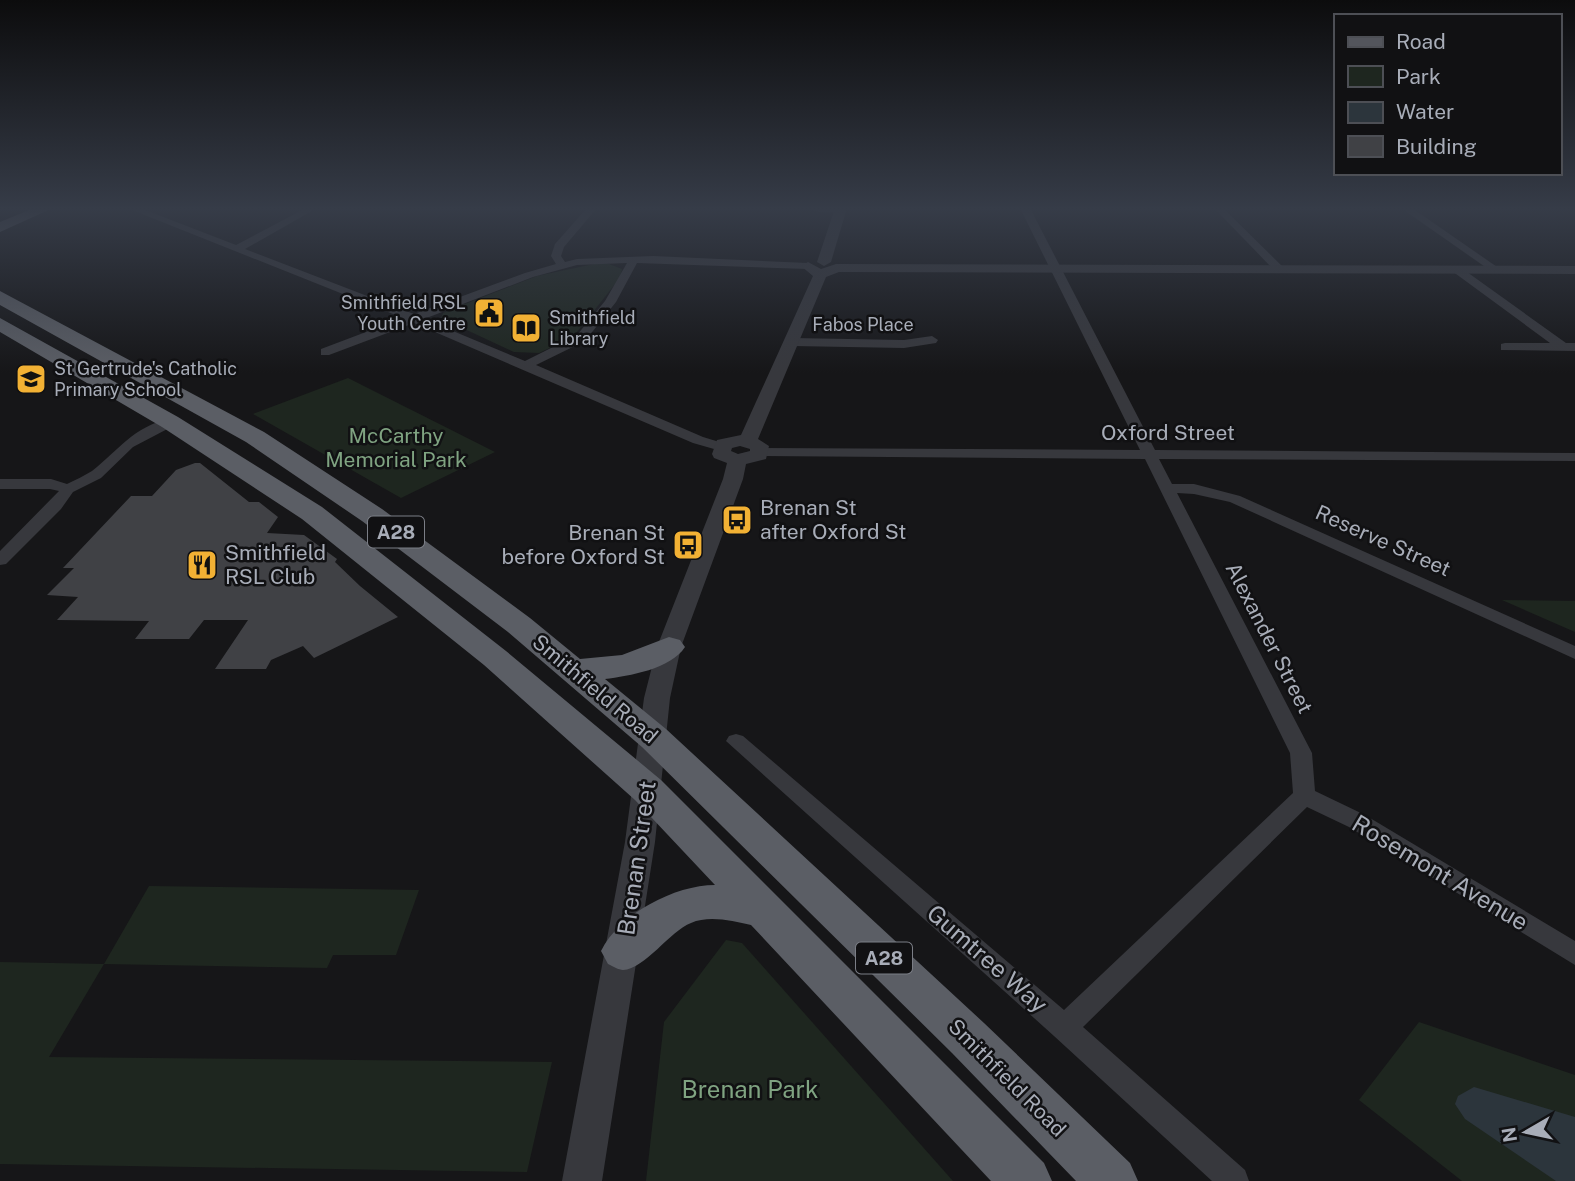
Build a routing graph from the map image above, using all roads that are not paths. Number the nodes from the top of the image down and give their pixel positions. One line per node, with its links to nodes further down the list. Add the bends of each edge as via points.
1 (273, 263): 17 (street, Oxford Street)
2 (585, 263): 9 (street)
3 (632, 263): 24 (street, via 610,302 581,338)
4 (731, 263): 10 (street)
5 (823, 263): 10 (street, Brenan Street)
6 (1052, 263): 11 (street, Alexander Street)
7 (1273, 263): 12 (street)
8 (1486, 263): 14 (street)
9 (562, 265): 17 (street)
10 (822, 267): 11 (street); 20 (street, Brenan Street)
11 (1055, 269): 12 (street); 27 (street, Alexander Street)
12 (1279, 269): 13 (street)
13 (1455, 269): 14 (street); 22 (street)
14 (1495, 269): 15 (street)
15 (1575, 270)
16 (0, 297): 36 (highway, Smithfield Road / A28, via 255,437 372,515)
17 (413, 318): 23 (street); 24 (street, Oxford Street)
18 (0, 324): 25 (highway, Smithfield Road / A28)
19 (932, 340): 20 (street, Fabos Place, via 904,344)
20 (793, 342): 26 (street, Brenan Street)
21 (1505, 347): 22 (street)
22 (1569, 347)
23 (325, 352)
24 (525, 366): 26 (street, Oxford Street, via 698,440)
25 (170, 422): 31 (street, via 128,444 96,475); 39 (highway, Smithfield Road / A28, via 312,513 495,658)
26 (742, 450): 27 (street, Oxford Street); 34 (street, Brenan Street)
27 (1150, 454): 28 (street, Oxford Street); 30 (street, Alexander Street)
28 (1575, 457)
29 (0, 484): 31 (street, via 51,484)
30 (1168, 488): 35 (street, Reserve Street, via 1235,499); 41 (street, Alexander Street, via 1301,754)
31 (68, 489): 32 (street)
32 (0, 560)
33 (439, 635): 39 (highway, via 529,713)
34 (669, 647): 36 (highway, via 625,667); 37 (street, Brenan Street, via 657,698)
35 (1575, 653)
36 (573, 670): 37 (highway, Smithfield Road / A28)
37 (654, 738): 40 (street, Brenan Street); 48 (highway, Smithfield Road / A28)
38 (736, 741): 45 (street, Gumtree Way)
39 (601, 750): 40 (highway, Smithfield Road / A28)
40 (648, 790): 42 (highway, Smithfield Road / A28); 43 (street, Brenan Street)
41 (1304, 796): 44 (street, Rosemont Avenue, via 1357,821); 45 (street)
42 (766, 909): 43 (highway, via 695,901 654,924); 47 (highway, Smithfield Road / A28)
43 (623, 951): 46 (street, Brenan Street)
44 (1575, 954)
45 (1064, 1027): 49 (street, Gumtree Way)
46 (582, 1181)
47 (1026, 1181)
48 (1112, 1181)
49 (1234, 1181)

